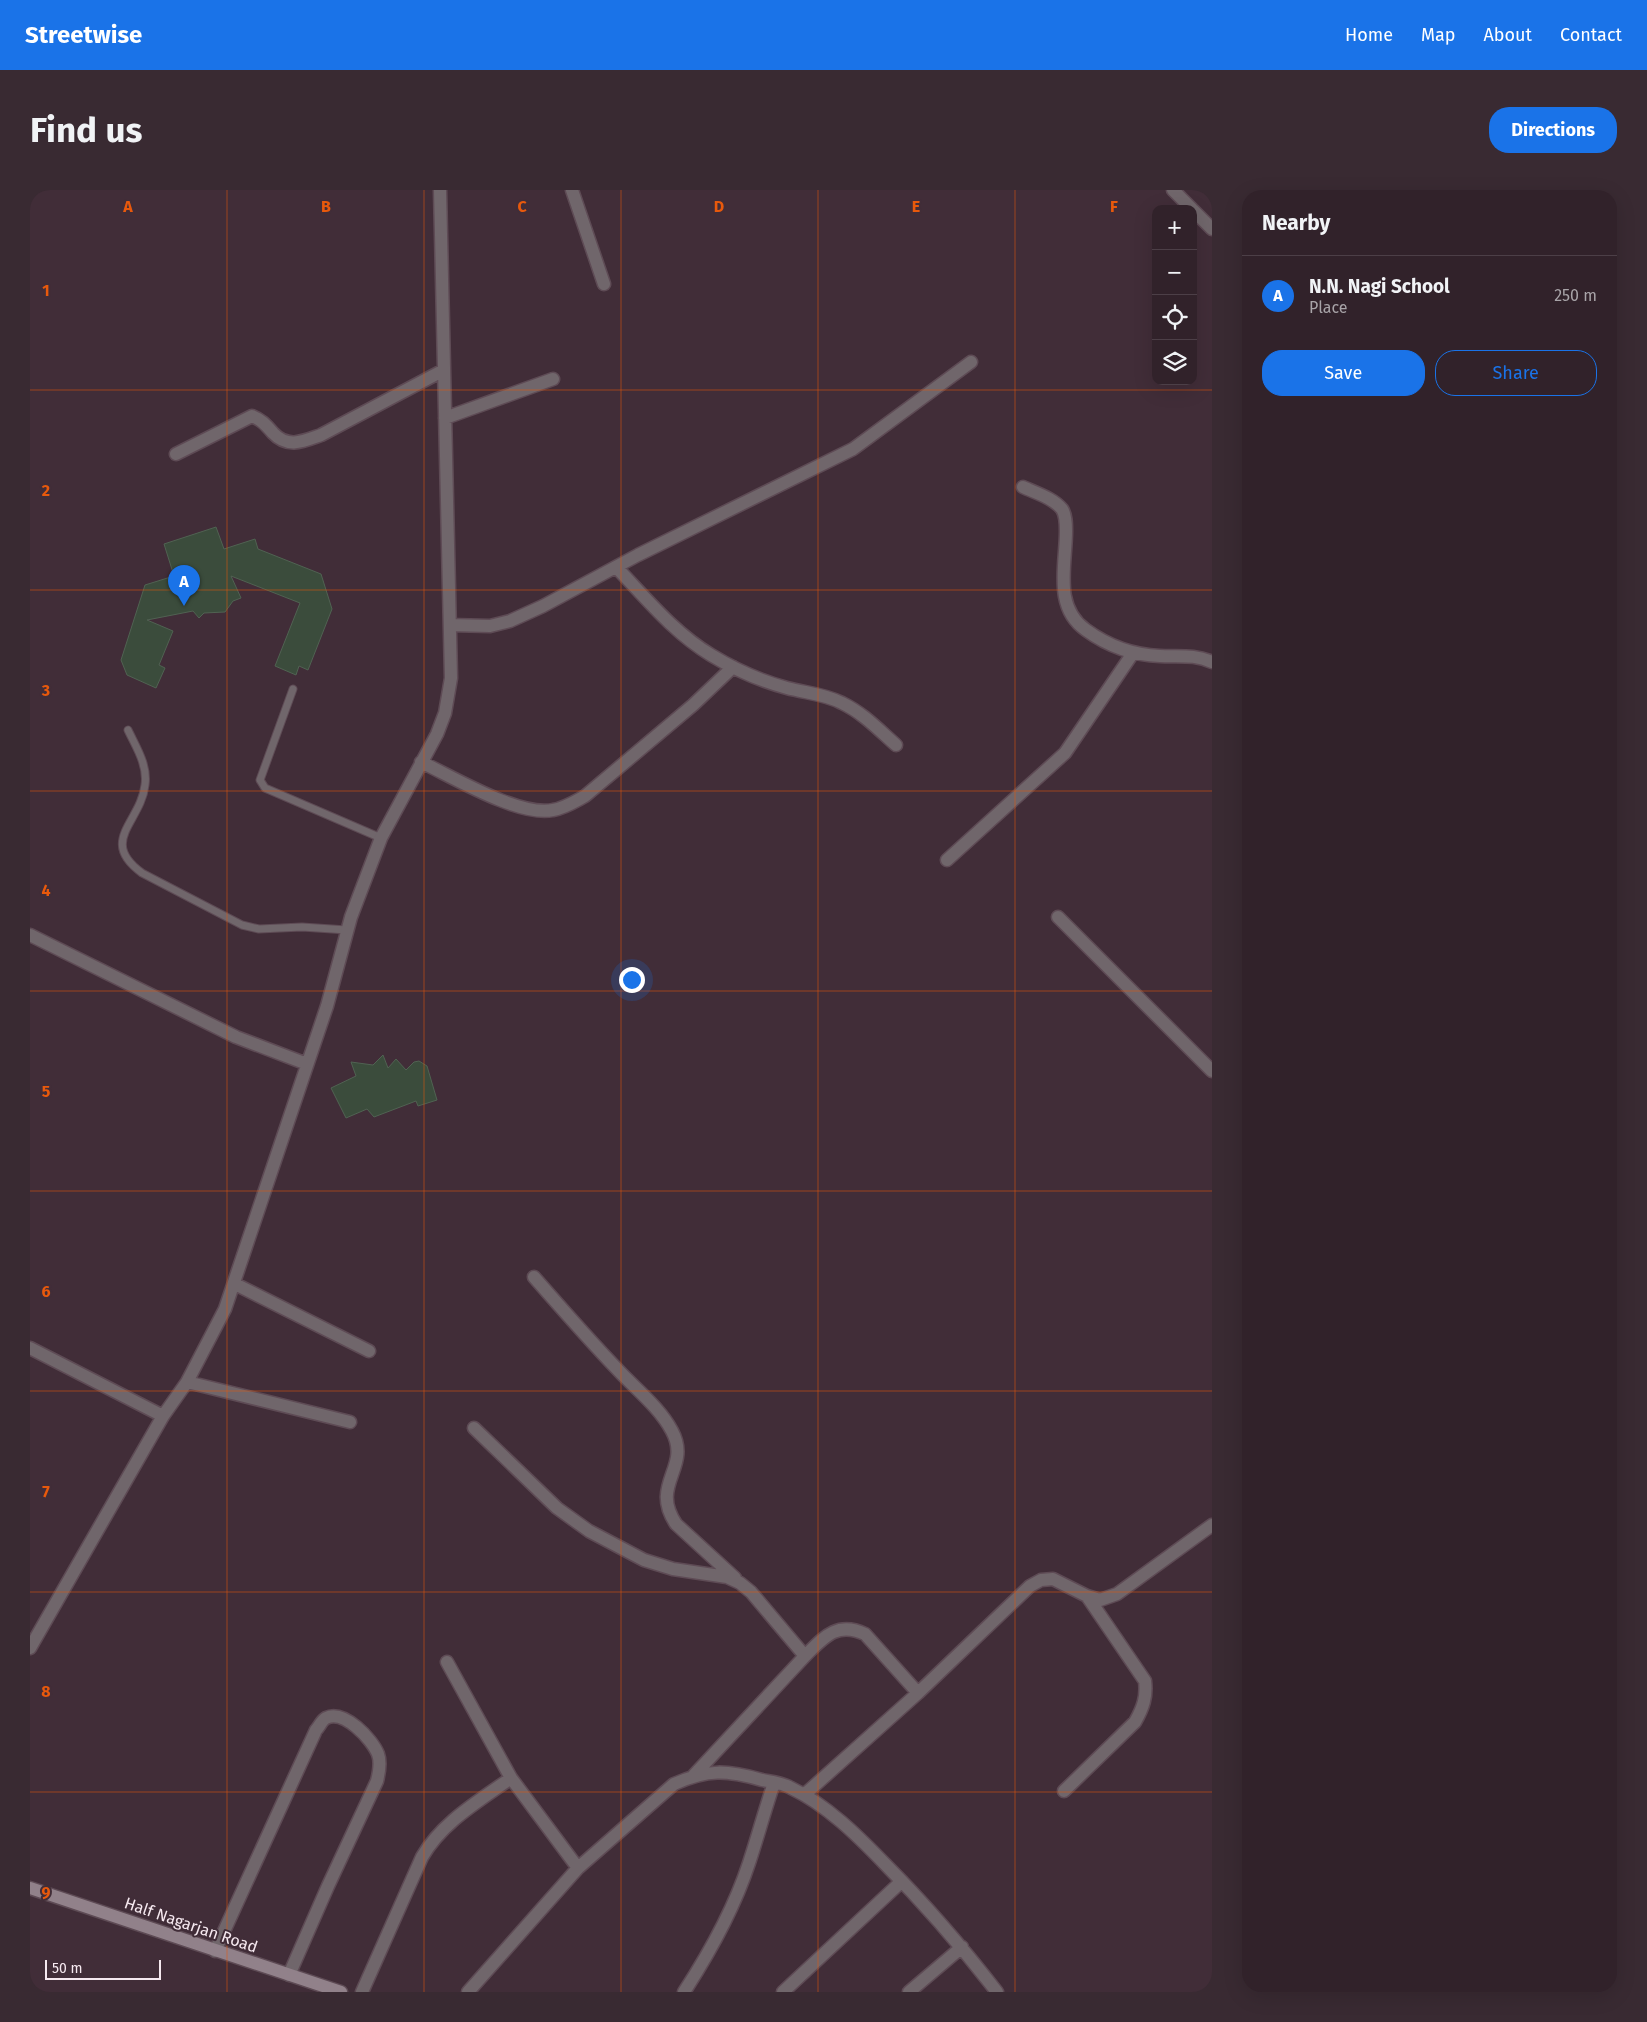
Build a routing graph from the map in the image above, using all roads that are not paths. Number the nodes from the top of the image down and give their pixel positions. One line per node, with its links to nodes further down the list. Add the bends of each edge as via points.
1 (440, 190): 9 (street)
2 (572, 190): 7 (street)
3 (1173, 190): 4 (street)
4 (1187, 205)
5 (1197, 215): 6 (street)
6 (1212, 229)
7 (604, 284)
8 (971, 362): 14 (street, via 853,449)
9 (444, 370): 11 (street); 12 (street, via 321,435 297,443 284,442 262,420 252,416)
10 (553, 379): 11 (street)
11 (445, 418): 15 (street)
12 (176, 454)
13 (1023, 487): 16 (street, via 1055,502 1064,511 1063,588 1072,616 1085,629 1117,648)
14 (616, 567): 15 (street, via 510,621 490,626); 18 (street, via 672,625 709,654)
15 (450, 625): 22 (street, via 450,693 437,734)
16 (1133, 653): 17 (street, via 1198,656); 24 (street, via 1065,753)
17 (1212, 662)
18 (733, 667): 21 (street, via 786,688 844,703); 22 (street, via 585,796 566,806 534,811 506,802)
19 (293, 689): 23 (lane, via 261,784)
20 (128, 730): 26 (lane, via 142,760 146,779 142,798 123,839 124,856 130,864 242,925 259,929)
21 (896, 745)
22 (421, 762): 23 (street)
23 (381, 838): 26 (street)
24 (947, 860)
25 (1058, 916): 29 (street)
26 (347, 930): 28 (street, via 327,1006)
27 (30, 935): 28 (street, via 236,1037)
28 (307, 1064): 31 (street)
29 (1212, 1071)
30 (534, 1278): 39 (street, via 672,1430 679,1448 667,1493 670,1514 676,1524)
31 (235, 1284): 33 (street); 34 (street)
32 (30, 1348): 35 (street)
33 (369, 1351)
34 (187, 1382): 35 (street); 36 (street)
35 (163, 1416): 41 (street)
36 (350, 1422)
37 (474, 1428): 39 (street, via 557,1508 589,1531 644,1560 673,1569 727,1577)
38 (1212, 1525): 40 (street, via 1117,1594 1100,1600)
39 (740, 1583): 42 (street)
40 (1087, 1596): 44 (street, via 1053,1579 1041,1580 1030,1586); 48 (street, via 1145,1681 1146,1694 1135,1722)
41 (30, 1648)
42 (805, 1656): 44 (street, via 837,1630 853,1629 865,1634); 45 (street)
43 (447, 1662): 46 (street)
44 (918, 1693): 49 (street)
45 (694, 1775): 47 (street, via 735,1772); 50 (street, via 674,1784)
46 (511, 1778): 50 (street); 57 (street, via 447,1826 430,1844)
47 (774, 1783): 49 (street); 59 (street, via 749,1864 731,1909)
48 (1064, 1791)
49 (804, 1795): 51 (street, via 860,1838)
50 (578, 1868): 58 (street)
51 (902, 1881): 53 (street); 60 (street)
52 (30, 1888): 54 (main road, Half Nagarjan Road)
53 (962, 1947): 61 (street); 62 (street)
54 (215, 1951): 55 (main road, Half Nagarjan Road); 55 (street, via 316,1730 325,1718 342,1717 359,1728 378,1754 380,1770)
55 (289, 1975): 56 (main road, Half Nagarjan Road)
56 (341, 1992)
57 (362, 1992)
58 (468, 1992)
59 (684, 1992)
60 (783, 1992)
61 (909, 1992)
62 (997, 1992)

